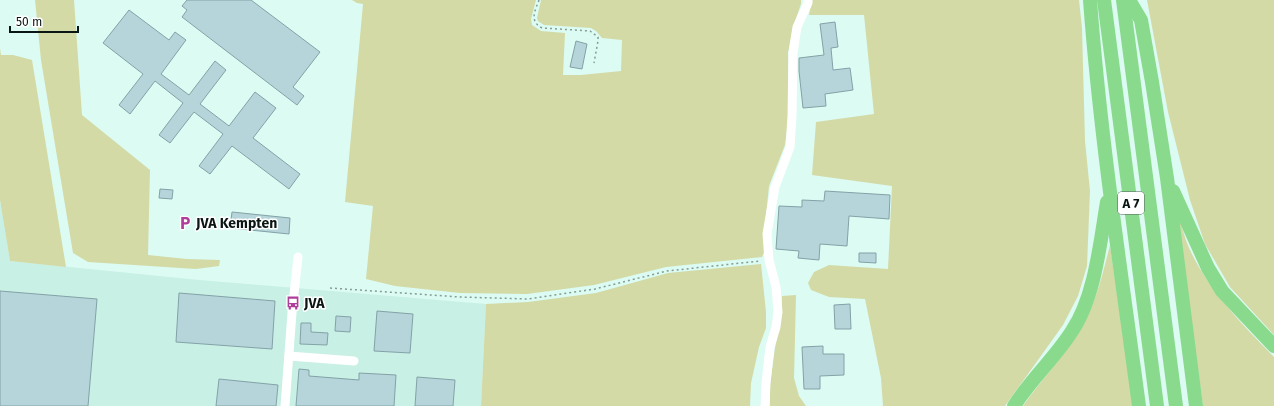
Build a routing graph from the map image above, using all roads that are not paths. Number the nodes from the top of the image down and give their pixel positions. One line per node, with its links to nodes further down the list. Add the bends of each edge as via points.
1 (808, 0): 13 (street, via 797,27 793,53 790,146 775,187 768,234 769,260 776,287 778,312 770,347)
2 (1090, 0): 7 (highway)
3 (1104, 0): 16 (highway, A 7)
4 (1123, 0): 17 (highway, A 7)
5 (1129, 0): 6 (highway, via 1141,20)
6 (1167, 178): 9 (highway, via 1208,268 1222,291); 18 (highway)
7 (1110, 188): 14 (highway, via 1096,268 1087,302 1073,330); 15 (highway)
8 (298, 257): 10 (street)
9 (1274, 346)
10 (289, 356): 11 (street); 12 (street)
11 (354, 361)
12 (285, 406)
13 (766, 406)
14 (1014, 406)
15 (1139, 406)
16 (1157, 406)
17 (1176, 406)
18 (1196, 406)

